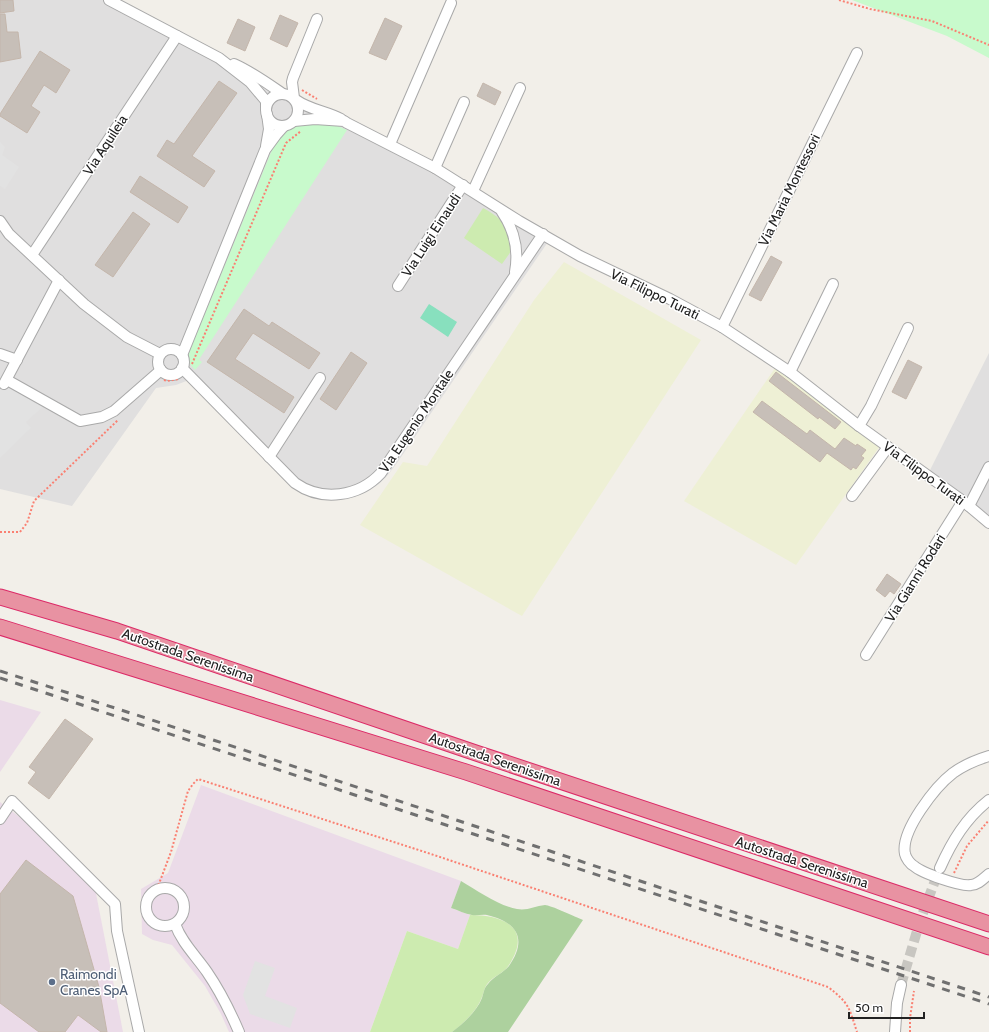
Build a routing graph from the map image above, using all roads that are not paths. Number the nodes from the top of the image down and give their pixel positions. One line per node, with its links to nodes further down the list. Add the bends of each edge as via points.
1 (108, 0): 4 (street)
2 (451, 3): 16 (street)
3 (317, 19): 7 (street)
4 (177, 36): 6 (street); 24 (street, Via Aquileia)
5 (858, 53): 29 (street, Via Maria Montessori)
6 (219, 58): 9 (street, via 248,70); 12 (street, via 250,82 265,98)
7 (292, 78): 9 (street); 10 (street)
8 (520, 88): 20 (street)
9 (280, 92): 10 (street); 12 (street, via 270,99)
10 (295, 99): 13 (street, via 298,111); 14 (street, via 309,108 329,113)
11 (464, 102): 18 (street)
12 (267, 111): 15 (street, via 269,118); 17 (street)
13 (294, 121): 14 (street, Via Filippo Turati); 15 (street, Via Filippo Turati)
14 (344, 121): 16 (street, Via Filippo Turati)
15 (284, 126): 17 (street)
16 (390, 144): 18 (street, Via Filippo Turati)
17 (265, 150): 33 (street)
18 (434, 168): 19 (street, Via Filippo Turati)
19 (463, 185): 20 (street, Via Filippo Turati); 28 (street, Via Luigi Einaudi)
20 (473, 191): 21 (street, Via Filippo Turati)
21 (500, 208): 23 (street, Via Filippo Turati); 25 (street, Via Eugenio Montale, via 515,239 517,257)
22 (0, 221): 24 (street, via 9,234)
23 (543, 234): 25 (street, Via Eugenio Montale); 29 (street, Via Filippo Turati, via 580,256)
24 (32, 255): 26 (street)
25 (514, 276): 41 (street, Via Eugenio Montale, via 381,473 372,482 346,493 317,494 295,483)
26 (59, 280): 32 (street, via 84,304 126,337); 34 (street)
27 (833, 284): 36 (street)
28 (398, 286)
29 (722, 327): 36 (street, Via Filippo Turati)
30 (908, 328): 39 (street)
31 (0, 354): 34 (street)
32 (160, 354): 33 (street, via 172,348); 37 (street, via 158,362)
33 (182, 355): 35 (street)
34 (17, 360): 37 (street, via 6,382 80,421 102,417)
35 (185, 370): 37 (street, via 172,375); 41 (street, Via Eugenio Montale)
36 (790, 372): 39 (street, Via Filippo Turati)
37 (161, 375)
38 (320, 378): 41 (street)
39 (859, 426): 40 (street, Via Filippo Turati)
40 (888, 447): 43 (street); 44 (street, Via Filippo Turati)
41 (269, 457)
42 (989, 467): 44 (street, Via Gianni Rodari)
43 (852, 496)
44 (966, 504): 45 (street, Via Filippo Turati); 48 (street, Via Gianni Rodari)
45 (989, 523)
46 (0, 597): 55 (highway, Autostrada Serenissima, via 117,631)
47 (0, 627): 56 (highway, Autostrada Serenissima, via 466,772)
48 (866, 655)
49 (989, 756): 53 (street, via 966,765 940,784 919,813 904,848 905,856 913,866 958,884 974,885)
50 (989, 800): 52 (street, via 958,832)
51 (0, 819): 58 (street, via 12,801 115,904 119,938)
52 (940, 868)
53 (989, 874)
54 (175, 924): 54 (street, via 162,926 151,920 148,915 148,897 157,889 170,888 181,895 185,908 180,920); 59 (street, via 185,945 219,992)
55 (989, 924)
56 (989, 947)
57 (901, 985): 60 (street)
58 (138, 1032)
59 (239, 1032)
60 (895, 1032)

